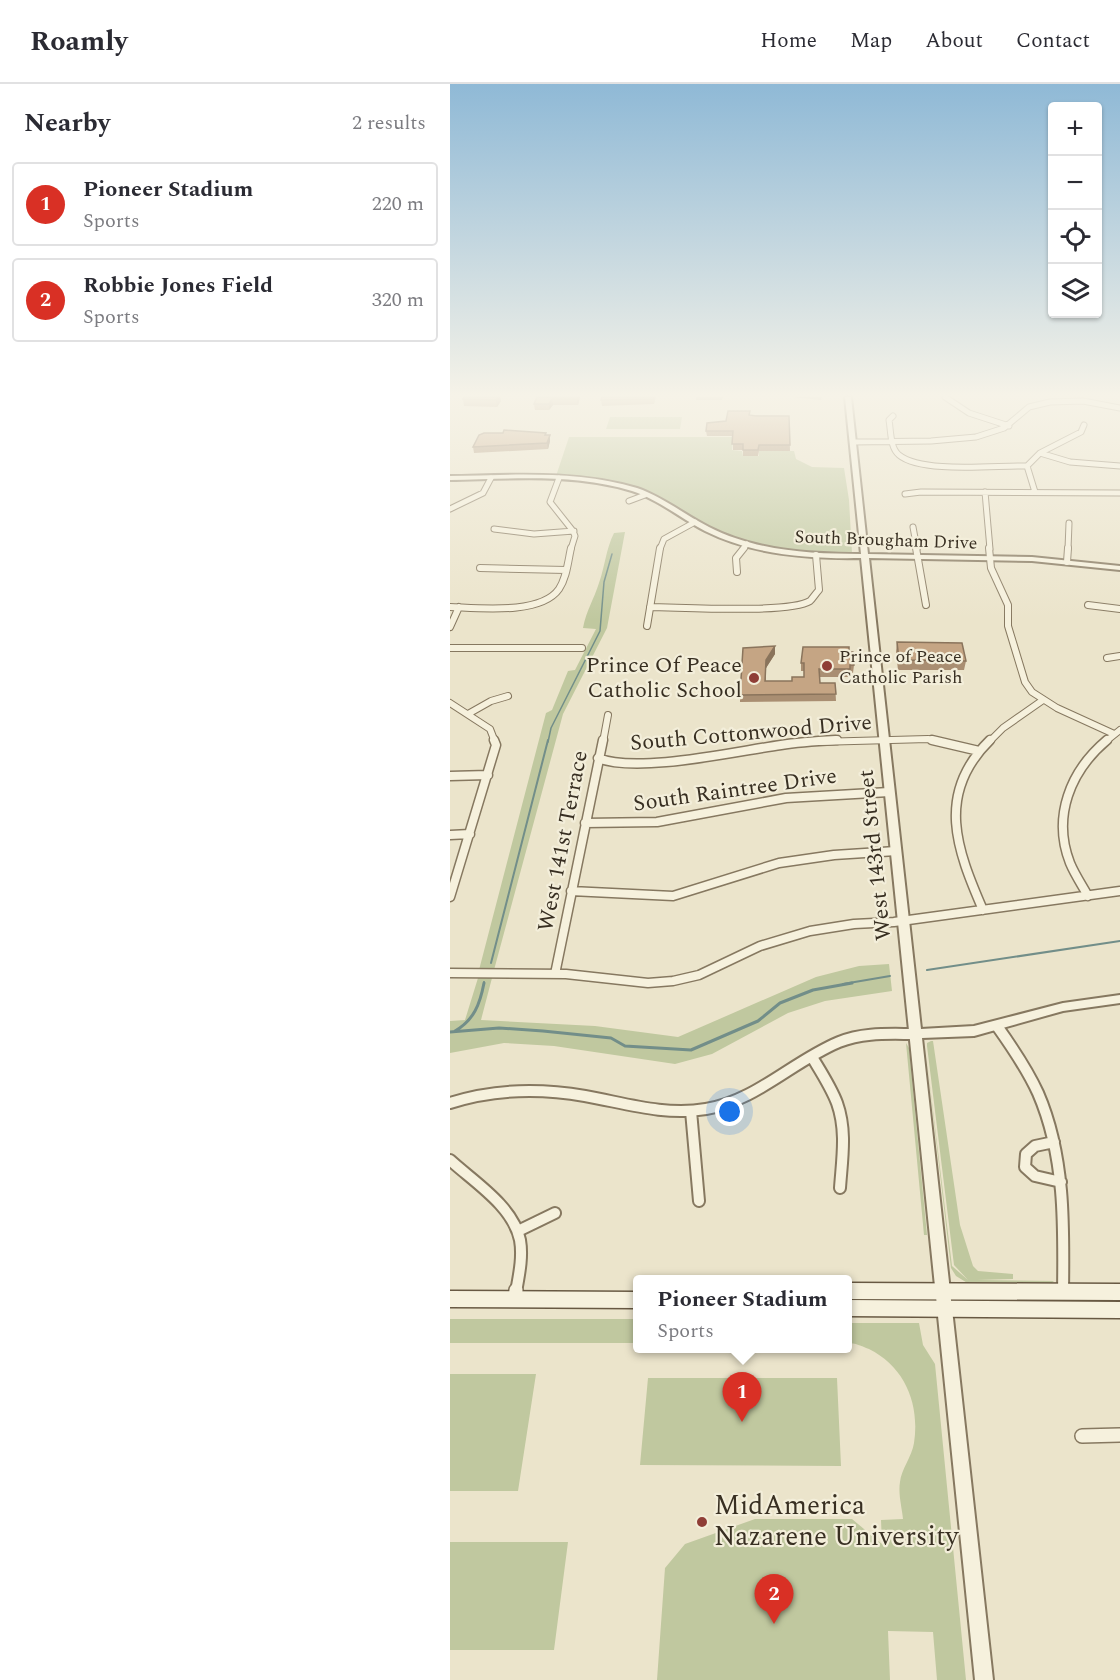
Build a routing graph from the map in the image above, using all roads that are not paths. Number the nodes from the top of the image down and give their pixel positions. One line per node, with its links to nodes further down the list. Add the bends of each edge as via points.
1 (856, 471): 20 (street, West 143rd Street)
2 (1029, 471): 7 (street)
3 (450, 478): 4 (street, South Brougham Drive)
4 (491, 478): 5 (street, South Brougham Drive); 12 (street, via 483,493)
5 (559, 478): 10 (street, South Brougham Drive, via 609,484); 17 (street, via 550,502 554,513)
6 (985, 492): 7 (street); 9 (street); 22 (street)
7 (1035, 492): 8 (street)
8 (1120, 493)
9 (905, 494)
10 (645, 495): 11 (street); 13 (street, South Brougham Drive)
11 (629, 501)
12 (450, 509)
13 (695, 522): 18 (street, South Brougham Drive); 32 (street, via 664,539)
14 (1069, 523): 23 (street)
15 (913, 527): 21 (street)
16 (494, 529): 17 (street, via 532,535)
17 (574, 531): 26 (street)
18 (747, 544): 19 (street, South Brougham Drive); 27 (street, via 739,552)
19 (816, 555): 20 (street, South Brougham Drive); 32 (street, via 819,590 810,601 772,607)
20 (865, 556): 21 (street, South Brougham Drive); 46 (street, West 143rd Street)
21 (918, 556): 22 (street, South Brougham Drive); 28 (street)
22 (989, 558): 23 (street, South Brougham Drive); 41 (street, via 994,579 1008,605 1008,626 1022,676)
23 (1067, 562): 25 (street, South Brougham Drive)
24 (480, 568): 26 (street)
25 (1120, 568)
26 (566, 570): 31 (street, via 561,588 542,602 529,606)
27 (737, 572)
28 (926, 605)
29 (1088, 605): 33 (street)
30 (450, 607): 31 (street)
31 (459, 607): 35 (street)
32 (650, 607): 34 (street)
33 (1120, 609)
34 (646, 626)
35 (450, 627)
36 (450, 648): 37 (street)
37 (582, 648)
38 (1120, 656): 39 (street)
39 (1107, 658)
40 (508, 696): 43 (street)
41 (1043, 700): 45 (street); 47 (street, via 1003,726)
42 (450, 703): 43 (street)
43 (468, 714): 49 (street, via 495,738)
44 (608, 715): 48 (street, West 141st Terrace)
45 (1117, 732): 58 (street, via 1082,763 1065,804 1068,858)
46 (884, 739): 47 (street, South Cottonwood Drive, via 939,740); 48 (street, South Cottonwood Drive, via 785,744 668,762 610,763); 51 (street, West 143rd Street)
47 (979, 751): 60 (street, via 962,782 956,818 960,852)
48 (598, 758): 52 (street, West 141st Terrace)
49 (488, 775): 50 (street); 53 (street)
50 (450, 776)
51 (890, 792): 52 (street, South Raintree Drive, via 786,798 657,822); 55 (street, West 143rd Street)
52 (585, 823): 56 (street, West 141st Terrace)
53 (470, 834): 54 (street); 59 (street)
54 (450, 835)
55 (896, 851): 56 (street, via 779,863 673,896); 61 (street, West 143rd Street)
56 (571, 891): 63 (street, West 141st Terrace)
57 (1120, 891): 58 (street)
58 (1088, 896): 60 (street)
59 (450, 897)
60 (983, 910): 61 (street)
61 (903, 920): 63 (street, via 810,931 760,946 699,975 673,981 648,983); 66 (street, West 143rd Street)
62 (450, 973): 63 (street)
63 (555, 974)
64 (1119, 1001): 65 (street, via 1063,1007)
65 (997, 1026): 66 (street); 70 (street, via 1038,1092)
66 (915, 1034): 67 (street, via 853,1037); 78 (street, West 143rd Street)
67 (812, 1057): 69 (street, via 737,1100); 73 (street, via 841,1113)
68 (450, 1103): 69 (street, via 486,1095 543,1091 663,1112)
69 (691, 1111): 74 (street)
70 (1054, 1142): 72 (street); 72 (street, via 1035,1146 1026,1154 1025,1167 1035,1176)
71 (450, 1160): 76 (street, via 505,1212)
72 (1061, 1182): 79 (street)
73 (840, 1188)
74 (699, 1202)
75 (555, 1213): 76 (street)
76 (518, 1231): 82 (street, via 521,1254)
77 (852, 1291): 78 (main road)
78 (942, 1291): 79 (main road); 85 (street, West 143rd Street)
79 (1063, 1292): 80 (main road)
80 (1120, 1292)
81 (450, 1299): 82 (main road)
82 (515, 1299): 83 (main road)
83 (633, 1300)
84 (852, 1308): 85 (main road)
85 (944, 1310): 86 (main road); 89 (street, West 143rd Street)
86 (1120, 1310)
87 (1120, 1435): 88 (street)
88 (1082, 1436)
89 (984, 1680)

